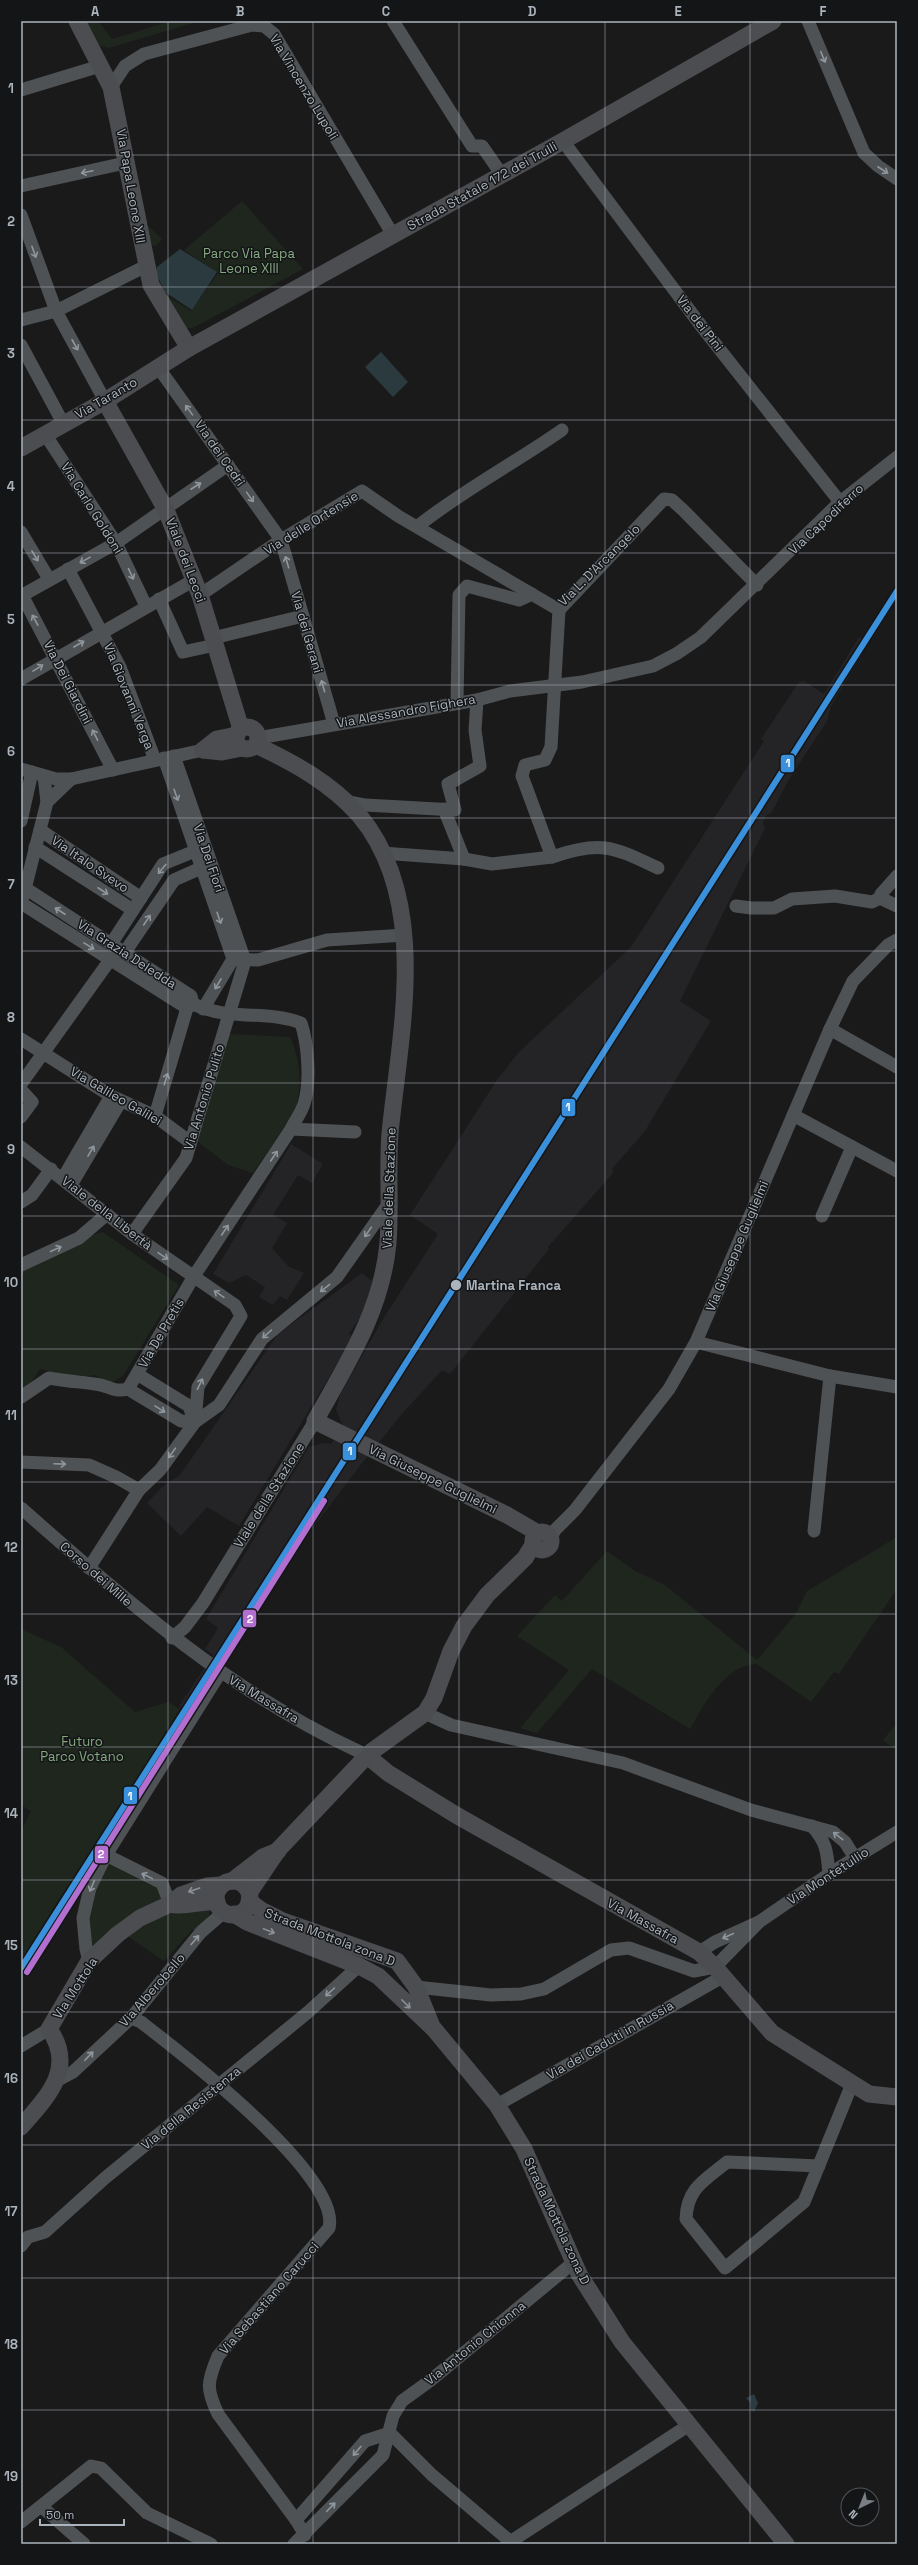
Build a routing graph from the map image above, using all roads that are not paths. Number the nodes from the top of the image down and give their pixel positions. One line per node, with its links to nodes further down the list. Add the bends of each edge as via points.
1 (77, 21): 5 (main road, Via Papa Leone XIII)
2 (393, 21): 10 (street, via 472,146 482,146)
3 (773, 21): 8 (main road, Strada Statale 172 dei Trulli)
4 (808, 21): 11 (street, one-way to 11, via 864,153)
5 (100, 66): 6 (main road, Via Papa Leone XIII); 7 (street)
6 (111, 87): 9 (main road, Via Papa Leone XIII, via 119,116); 14 (street, Via Vincenzo Lupoli, via 125,66 144,54 252,25 264,26 274,34)
7 (21, 90)
8 (563, 141): 10 (main road, Strada Statale 172 dei Trulli); 28 (street, Via dei Pini, via 702,326)
9 (125, 163): 12 (street, one-way to 12); 15 (main road, Via Papa Leone XIII)
10 (502, 175): 14 (main road, Strada Statale 172 dei Trulli)
11 (897, 179)
12 (21, 186)
13 (21, 215): 16 (street, one-way to 16)
14 (393, 235): 19 (main road, Strada Statale 172 dei Trulli)
15 (146, 266): 16 (street); 19 (main road, Via Papa Leone XIII, via 151,285)
16 (56, 311): 17 (street); 21 (street, one-way to 21)
17 (21, 320)
18 (21, 345): 22 (street)
19 (189, 348): 20 (main road, Via Taranto)
20 (158, 367): 21 (main road, Via Taranto); 27 (street, Via dei Cedri, one-way to 20)
21 (105, 401): 22 (main road, Via Taranto); 29 (main road, Viale dei Lecci)
22 (63, 423): 24 (main road, Via Taranto)
23 (562, 430): 30 (street, via 450,501)
24 (45, 434): 25 (main road, Via Taranto); 33 (street, Via Carlo Goldoni)
25 (21, 446)
26 (897, 457): 28 (street, Via Capodiferro)
27 (228, 465): 29 (street, one-way to 27, via 183,494); 32 (street, Via dei Cedri, one-way to 32)
28 (840, 502): 36 (street, Via Capodiferro)
29 (166, 510): 33 (street); 37 (main road, Viale dei Lecci)
30 (418, 526): 32 (street, Via delle Ortensie, via 398,516 362,491); 38 (street, Via L. D'Arcangelo)
31 (21, 532): 35 (street, one-way to 35)
32 (281, 540): 37 (street, Via delle Ortensie); 43 (street, Via dei Gerani, one-way to 32)
33 (116, 543): 34 (street, one-way to 34); 41 (street, Via Carlo Goldoni, one-way to 41)
34 (68, 569): 35 (street); 44 (street, Via Giovanni Verga)
35 (49, 579): 39 (street)
36 (757, 585): 42 (street, Via L. D'Arcangelo, via 683,510 672,500 664,499); 48 (street, Via Alessandro Fighera, via 701,637 662,662 582,682)
37 (197, 587): 40 (street, Via delle Ortensie); 45 (main road, Viale dei Lecci)
38 (532, 594): 42 (street, Via L. D'Arcangelo); 50 (street, via 519,600 468,586 459,595)
39 (22, 596): 46 (street, Via Dei Giardini, one-way to 39)
40 (159, 599): 41 (street, Via delle Ortensie); 45 (street, via 183,652)
41 (146, 606): 44 (street, Via delle Ortensie)
42 (559, 610): 48 (street)
43 (303, 616): 45 (street); 51 (street, Via dei Gerani, one-way to 43)
44 (103, 631): 46 (street, Via delle Ortensie, one-way to 44); 54 (street, Via Giovanni Verga)
45 (214, 641): 52 (main road, Viale dei Lecci)
46 (56, 657): 47 (street, Via delle Ortensie, one-way to 46); 55 (street, Via Dei Giardini, one-way to 46)
47 (21, 679)
48 (554, 684): 49 (street, Via Alessandro Fighera, via 510,691); 66 (street, via 551,747 545,760 525,765 522,776)
49 (477, 700): 50 (street, Via Alessandro Fighera); 60 (street, via 475,730 480,766 448,784)
50 (457, 702): 51 (street, Via Alessandro Fighera)
51 (334, 724): 52 (street, Via Alessandro Fighera)
52 (247, 739): 53 (main road, via 222,752); 58 (main road, Viale della Stazione, via 302,769)
53 (203, 750): 54 (street)
54 (164, 758): 55 (street); 64 (street, Via Dei Fiori, one-way to 64); 81 (street, Via Dei Fiori)
55 (112, 770): 57 (street)
56 (32, 772): 57 (street); 59 (street); 61 (street)
57 (70, 779): 59 (street)
58 (345, 801): 60 (street, via 365,805); 65 (main road, Viale della Stazione, via 366,824)
59 (47, 802): 62 (street)
60 (449, 810): 67 (street)
61 (21, 821)
62 (40, 830): 63 (street); 72 (street, Via Italo Svevo)
63 (35, 847): 71 (street); 76 (street, Via Italo Svevo, one-way to 76)
64 (195, 851): 68 (street, Via Dei Fiori); 72 (street, one-way to 72, via 164,864)
65 (382, 853): 67 (street); 77 (main road, Viale della Stazione, via 396,892)
66 (552, 858): 67 (street, via 499,864); 69 (street, via 586,847 600,846 617,849)
67 (464, 859)
68 (201, 868): 79 (street, one-way to 68, via 174,880); 81 (street, Via Dei Fiori, one-way to 81)
69 (658, 868)
70 (897, 876): 73 (street)
71 (22, 896): 79 (street, Via Grazia Deledda, one-way to 71); 80 (street, Via Grazia Deledda, one-way to 80)
72 (141, 898): 76 (street)
73 (880, 898): 74 (street, via 872,902 835,896 792,899 774,908); 75 (street)
74 (736, 906)
75 (897, 906)
76 (133, 910): 79 (street)
77 (404, 935): 81 (street, via 327,940 258,960); 103 (main road, Viale della Stazione, via 406,988 390,1134)
78 (892, 942): 84 (street, Via Giuseppe Guglielmi, via 853,981)
79 (118, 948): 80 (street); 82 (street, Via Grazia Deledda, via 191,996)
80 (110, 959): 82 (street, Via Grazia Deledda); 86 (street)
81 (239, 960): 82 (street, one-way to 82); 83 (street)
82 (194, 1007): 83 (street, Via Grazia Deledda); 92 (street, one-way to 82)
83 (228, 1016): 94 (street, Via Grazia Deledda, via 282,1016 300,1023 306,1039 308,1070 304,1103); 96 (street, Via Antonio Pulito)
84 (830, 1029): 87 (street); 91 (street, Via Giuseppe Guglielmi)
85 (21, 1039): 86 (street, Via Galileo Galilei)
86 (42, 1052): 88 (street); 90 (street, Via Galileo Galilei)
87 (897, 1066)
88 (21, 1084)
89 (21, 1090): 93 (street, via 32,1102)
90 (116, 1099): 92 (street, Via Galileo Galilei); 101 (street)
91 (793, 1115): 98 (street); 109 (street, Via Giuseppe Guglielmi)
92 (155, 1116): 96 (street, Via Galileo Galilei)
93 (21, 1118)
94 (291, 1129): 95 (street); 108 (street, Via De Pretis, one-way to 94)
95 (356, 1132)
96 (190, 1142): 106 (street, Via Antonio Pulito, via 186,1158)
97 (21, 1147): 99 (street, Viale della Libertà)
98 (852, 1147): 100 (street); 105 (street)
99 (51, 1169): 101 (street, Viale della Libertà); 102 (street, via 32,1195)
100 (897, 1171)
101 (67, 1182): 104 (street, Viale della Libertà)
102 (21, 1202)
103 (389, 1203): 115 (main road, Viale della Stazione, via 387,1249 376,1304 361,1338); 116 (street, one-way to 116, via 337,1278 262,1339 219,1405)
104 (107, 1214): 106 (street, Viale della Libertà); 107 (street, one-way to 104, via 79,1238)
105 (822, 1216)
106 (132, 1234): 108 (street, Viale della Libertà, one-way to 108)
107 (21, 1265)
108 (194, 1276): 110 (street, Via De Pretis); 116 (street, Viale della Libertà, one-way to 108, via 198,1387 241,1316 235,1305)
109 (696, 1342): 111 (street); 121 (street, Via Giuseppe Guglielmi, via 669,1389 575,1510)
110 (137, 1374): 113 (street, Via De Pretis); 116 (street, via 189,1406)
111 (830, 1376): 112 (street); 120 (street)
112 (897, 1387)
113 (128, 1389): 114 (street, via 118,1392 97,1384 49,1378); 116 (street, one-way to 116, via 181,1421)
114 (21, 1397)
115 (315, 1421): 121 (main road, Via Giuseppe Guglielmi, via 507,1515); 123 (street, Viale della Stazione, via 203,1602 185,1627)
116 (195, 1422): 118 (street, one-way to 118, via 160,1470)
117 (21, 1462): 118 (street, one-way to 118, via 88,1465 116,1476)
118 (139, 1490): 122 (street)
119 (21, 1508): 122 (street, Corso dei Mille)
120 (814, 1531)
121 (540, 1541): 125 (main road, via 487,1595 464,1626 451,1651 434,1698)
122 (89, 1568): 123 (street, Corso dei Mille)
123 (172, 1638): 124 (street, Via Massafra)
124 (220, 1673): 126 (street, Via Massafra); 130 (street)
125 (425, 1713): 126 (main road); 127 (street, via 451,1725 623,1763 751,1810)
126 (366, 1756): 129 (main road); 138 (main road, Via Massafra, via 388,1773 456,1815)
127 (812, 1826): 131 (street, one-way to 127, via 845,1842 833,1832); 132 (street, via 823,1838)
128 (897, 1832): 131 (street, Via Montetullio)
129 (278, 1850): 133 (main road, via 263,1857); 134 (main road)
130 (106, 1855): 135 (street, one-way to 130, via 162,1883); 139 (street, one-way to 139, via 90,1888 83,1918)
131 (855, 1858): 132 (street, Via Montetullio)
132 (829, 1874): 137 (street, Via Montetullio)
133 (227, 1883): 134 (main road, via 242,1884); 135 (main road, Via Mottola, one-way to 135, via 207,1886 181,1895); 136 (main road, via 216,1896)
134 (249, 1897): 136 (main road, via 244,1910); 142 (main road, Strada Mottola zona D, via 261,1910 283,1921 396,1961)
135 (170, 1904): 136 (main road, via 180,1906 205,1901); 139 (main road, Via Mottola, via 140,1918)
136 (225, 1910): 140 (main road, Strada Mottola zona D, one-way to 140, via 247,1922); 144 (street, Via Alberobello, one-way to 136, via 201,1932)
137 (759, 1922): 138 (street, Via Montetullio, one-way to 138); 141 (street, Via Montetullio)
138 (699, 1952): 141 (main road, Via Massafra)
139 (89, 1961): 145 (main road, Via Mottola)
140 (359, 1966): 143 (main road, Strada Mottola zona D, via 378,1976); 149 (street, Via della Resistenza, one-way to 149, via 307,2013)
141 (720, 1972): 142 (street, via 694,1971 629,1948 611,1950 544,1989 522,1994 491,1994); 150 (main road, Via Massafra, via 772,2033); 152 (street, Via dei Caduti in Russia)
142 (412, 1982): 143 (main road, Strada Mottola zona D, via 405,1982); 146 (main road, Strada Mottola zona D)
143 (392, 1991): 146 (main road, Strada Mottola zona D, one-way to 146)
144 (131, 2018): 148 (street, Via Alberobello, one-way to 144, via 73,2072); 149 (street, Via Sebastiano Carucci, via 142,2022)
145 (49, 2029): 147 (street, Via Mottola); 148 (main road, Via Alberobello, via 56,2039 60,2061)
146 (434, 2029): 152 (main road, Strada Mottola zona D)
147 (21, 2046)
148 (58, 2080): 153 (main road, Via Alberobello, via 49,2095)
149 (220, 2083): 155 (street, Via della Resistenza, via 105,2178 45,2232); 160 (street, Via Sebastiano Carucci, via 251,2111 300,2164 331,2213 329,2228 218,2356 209,2387 209,2394 218,2414)
150 (852, 2084): 151 (main road, Via Massafra, via 869,2094); 154 (street)
151 (897, 2097)
152 (497, 2105): 156 (main road, Strada Mottola zona D, via 524,2149)
153 (21, 2127)
154 (819, 2166): 154 (street, via 804,2202 725,2268 686,2219 686,2203 698,2185 727,2162)
155 (23, 2238)
156 (574, 2262): 157 (main road, Strada Mottola zona D, via 622,2342); 158 (street, Via Antonio Chionna, via 402,2401 393,2416)
157 (689, 2426): 163 (street); 167 (main road, Strada Mottola zona D)
158 (390, 2433): 160 (street, one-way to 160, via 365,2441); 162 (street, Via Antonio Chionna, one-way to 158, via 383,2455); 163 (street, via 453,2494)
159 (42, 2507): 161 (street); 164 (street); 165 (street, via 83,2471 91,2466 101,2468 146,2513)
160 (296, 2520): 162 (street, Via Sebastiano Carucci)
161 (21, 2522)
162 (305, 2535): 166 (street, Via Antonio Chionna)
163 (509, 2543)
164 (84, 2544)
165 (211, 2544)
166 (294, 2544)
167 (786, 2544)

